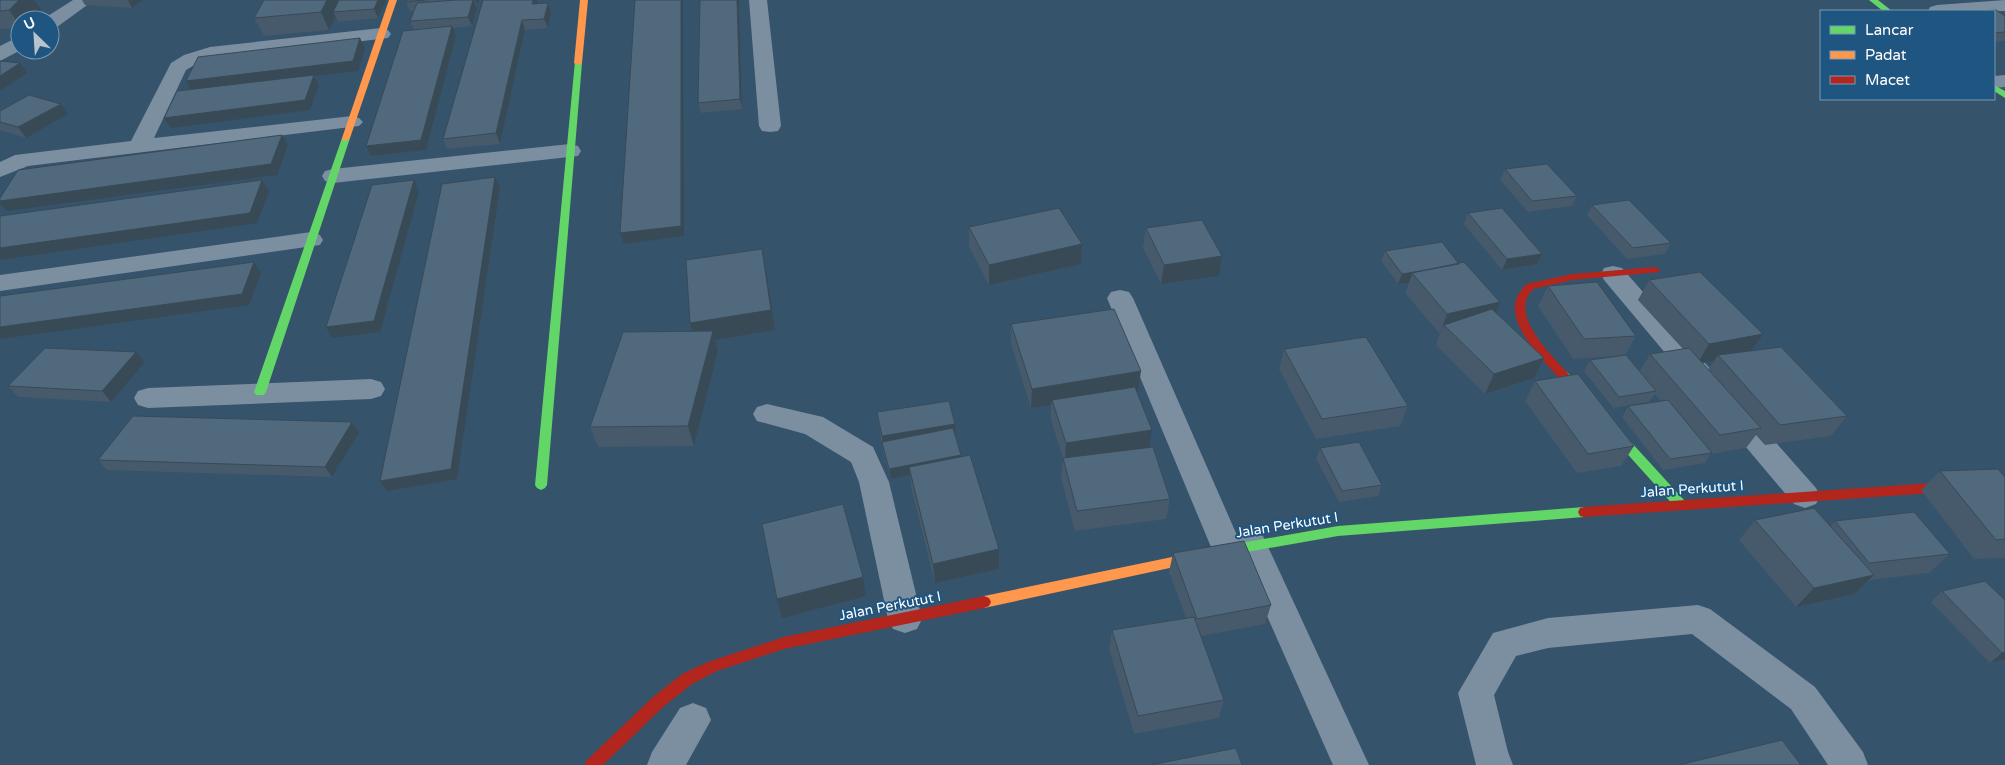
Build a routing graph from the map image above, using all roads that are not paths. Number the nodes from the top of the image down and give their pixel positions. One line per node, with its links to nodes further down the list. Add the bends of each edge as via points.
1 (393, 0): 10 (street)
2 (584, 0): 14 (street)
3 (758, 0): 12 (street)
4 (1873, 0): 7 (street)
5 (81, 3): 9 (street)
6 (2005, 5): 8 (street)
7 (1887, 10)
8 (1948, 10)
9 (60, 17)
10 (381, 34): 11 (street); 13 (street, via 210,53 183,62)
11 (352, 122): 13 (street); 16 (street)
12 (770, 126)
13 (140, 145): 15 (street, via 23,160)
14 (570, 151): 16 (street); 27 (street)
15 (0, 170)
16 (333, 176): 17 (street)
17 (312, 240): 20 (street); 23 (street)
18 (1655, 270): 19 (street)
19 (1613, 274): 28 (street); 29 (street, via 1572,277 1530,286 1522,300 1521,313 1531,336 1545,355)
20 (0, 283)
21 (1120, 298): 30 (street)
22 (371, 389): 23 (street)
23 (260, 392): 24 (street)
24 (148, 398)
25 (767, 414): 31 (street, via 813,425 863,455 874,482)
26 (2005, 483): 28 (street, Jalan Perkutut I)
27 (541, 485)
28 (1805, 496): 29 (street, Jalan Perkutut I)
29 (1680, 504): 30 (street, Jalan Perkutut I, via 1338,530)
30 (1239, 547): 31 (street, Jalan Perkutut I); 35 (street)
31 (904, 619): 33 (street, Jalan Perkutut I, via 784,643 703,670 664,698)
32 (693, 720): 34 (street)
33 (592, 765)
34 (665, 765)
35 (1351, 765)
36 (1495, 765): 37 (street, via 1476,693 1505,644 1548,633 1698,619 1802,698)
37 (1850, 765)

